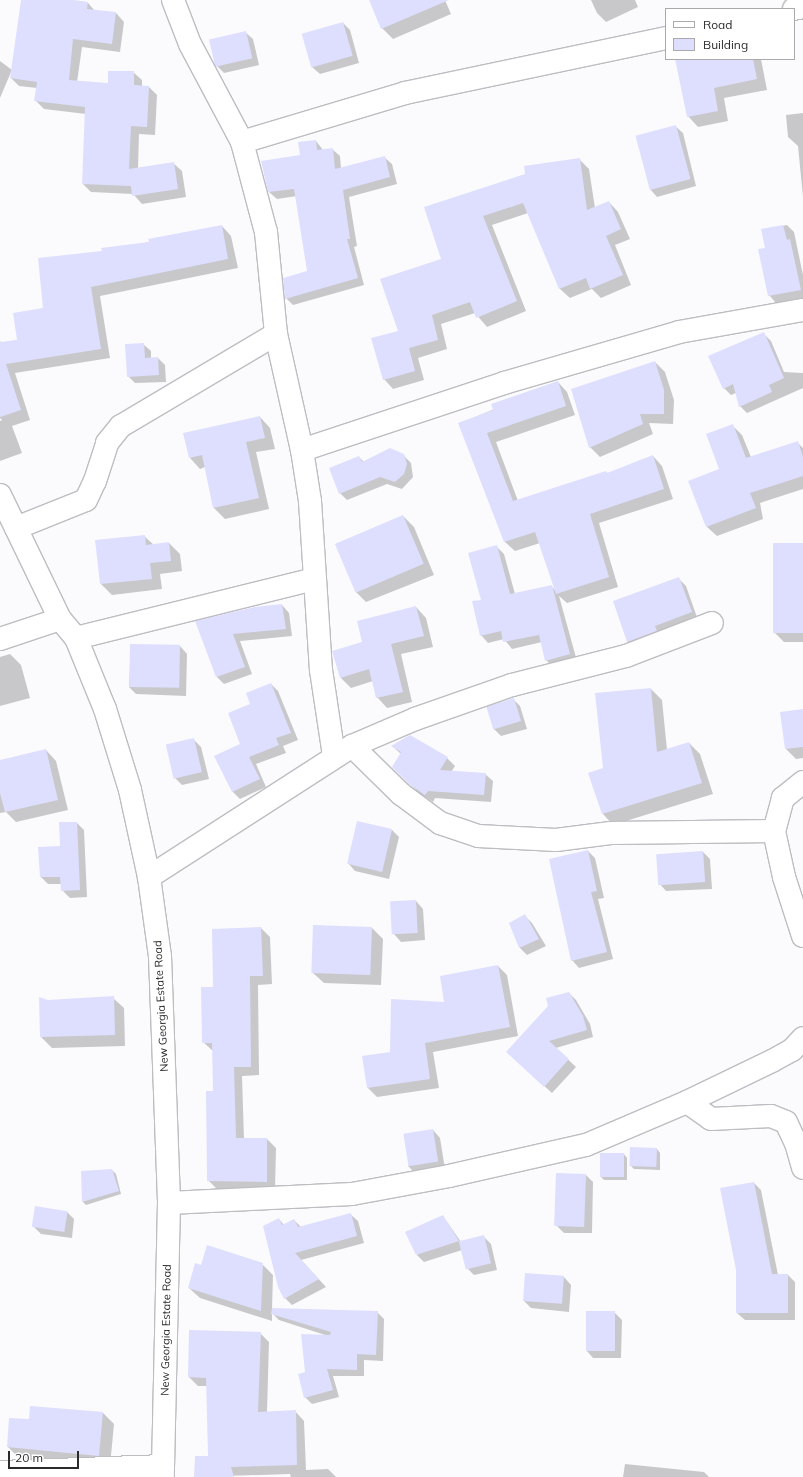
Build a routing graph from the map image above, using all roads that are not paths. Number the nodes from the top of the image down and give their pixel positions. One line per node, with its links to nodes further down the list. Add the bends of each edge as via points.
1 (173, 0): 3 (street, via 190,44)
2 (665, 38): 3 (street, via 405,94)
3 (242, 142): 5 (street, via 266,232)
4 (803, 310): 6 (street, via 679,332 504,383)
5 (276, 334): 6 (street); 8 (street, via 121,426 107,443 86,500)
6 (302, 450): 9 (street, via 310,501)
7 (0, 495): 8 (street, New Georgia Estate Road)
8 (16, 528): 10 (street, New Georgia Estate Road)
9 (314, 579): 12 (street); 14 (street, via 321,670)
10 (60, 619): 12 (street, New Georgia Estate Road); 13 (street)
11 (712, 623): 14 (street, via 626,656 512,685 415,718)
12 (76, 638): 17 (street, New Georgia Estate Road, via 105,709 130,790)
13 (0, 639)
14 (343, 751): 16 (street, via 435,819 478,836 556,840 611,833); 17 (street)
15 (803, 782): 16 (street, via 783,798)
16 (774, 831): 18 (street, via 784,877)
17 (149, 877): 22 (street, New Georgia Estate Road, via 160,956)
18 (803, 936)
19 (803, 1038): 20 (street, via 792,1050)
20 (687, 1102): 21 (street, via 711,1119 771,1116 786,1122 796,1143); 22 (street, via 586,1146 450,1176 352,1194)
21 (803, 1168)
22 (169, 1203): 23 (street, New Georgia Estate Road)
23 (163, 1471): 24 (street)
24 (0, 1472)

